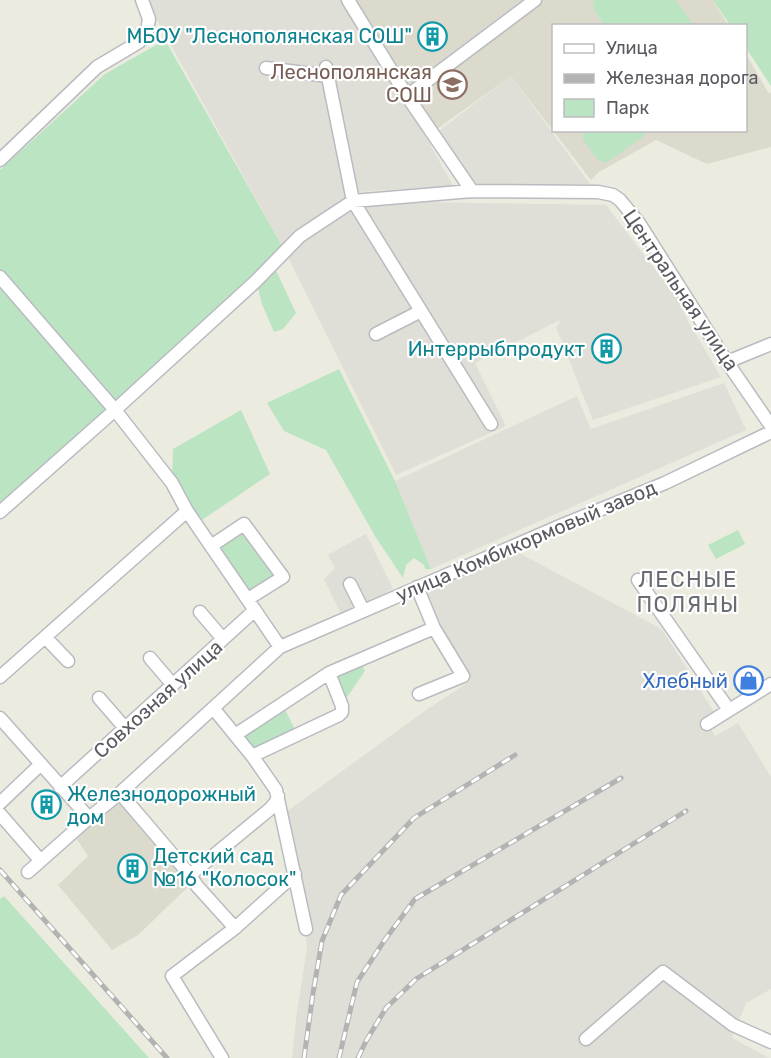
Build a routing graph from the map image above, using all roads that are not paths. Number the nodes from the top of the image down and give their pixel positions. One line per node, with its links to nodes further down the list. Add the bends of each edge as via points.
1 (142, 0): 6 (street, via 149,19 139,42 97,67)
2 (535, 0): 5 (street)
3 (352, 2): 5 (street)
4 (266, 68): 9 (street, via 327,71)
5 (407, 96): 8 (street)
6 (0, 160)
7 (453, 186): 8 (street)
8 (472, 191): 9 (street); 14 (street, Центральная улица, via 614,195 639,223)
9 (353, 201): 11 (street); 15 (street, via 300,236)
10 (0, 277): 15 (street)
11 (421, 311): 12 (street); 16 (street)
12 (376, 334)
13 (771, 344): 14 (street)
14 (727, 362): 17 (street, Центральная улица)
15 (115, 410): 19 (street, via 172,483); 20 (street)
16 (491, 424)
17 (771, 426)
18 (771, 432): 24 (street, улица Комбикормовый завод, via 665,483)
19 (187, 511): 21 (street); 30 (street)
20 (0, 512)
21 (211, 546): 25 (street); 25 (street, via 244,524 283,577)
22 (638, 580): 42 (street)
23 (350, 584): 27 (street)
24 (417, 587): 27 (street, улица Комбикормовый завод); 29 (street)
25 (248, 599): 26 (street)
26 (255, 610): 31 (street, Совхозная улица); 32 (street)
27 (363, 610): 32 (street, улица Комбикормовый завод)
28 (200, 612): 31 (street)
29 (434, 628): 35 (street); 39 (street, via 463,676)
30 (45, 637): 34 (street); 36 (street)
31 (223, 639): 38 (street, Совхозная улица)
32 (280, 647): 41 (street, улица Комбикормовый завод)
33 (150, 658): 38 (street)
34 (68, 661)
35 (329, 673): 46 (street); 47 (street, via 342,712)
36 (0, 677)
37 (771, 684): 42 (street)
38 (173, 685): 45 (street, Совхозная улица)
39 (419, 694)
40 (99, 698): 45 (street)
41 (213, 708): 46 (street); 50 (street, улица Комбикормовый завод)
42 (729, 710): 44 (street)
43 (0, 718): 48 (street)
44 (710, 720)
45 (125, 729): 49 (street, Совхозная улица)
46 (235, 735): 47 (street)
47 (252, 756): 51 (street)
48 (41, 764): 49 (street); 52 (street)
49 (60, 787): 54 (street)
50 (120, 793): 54 (street, улица Комбикормовый завод); 58 (street)
51 (278, 796): 57 (street); 58 (street, via 270,808)
52 (0, 803)
53 (0, 814): 55 (street)
54 (89, 818): 55 (street, улица Комбикормовый завод)
55 (40, 860): 56 (street, улица Комбикормовый завод)
56 (28, 872)
57 (295, 874): 59 (street); 60 (street)
58 (190, 875): 59 (street)
59 (235, 928): 63 (street, via 172,976)
60 (306, 929)
61 (586, 1039): 62 (street, via 663,972 734,1025)
62 (771, 1042)
63 (222, 1058)

